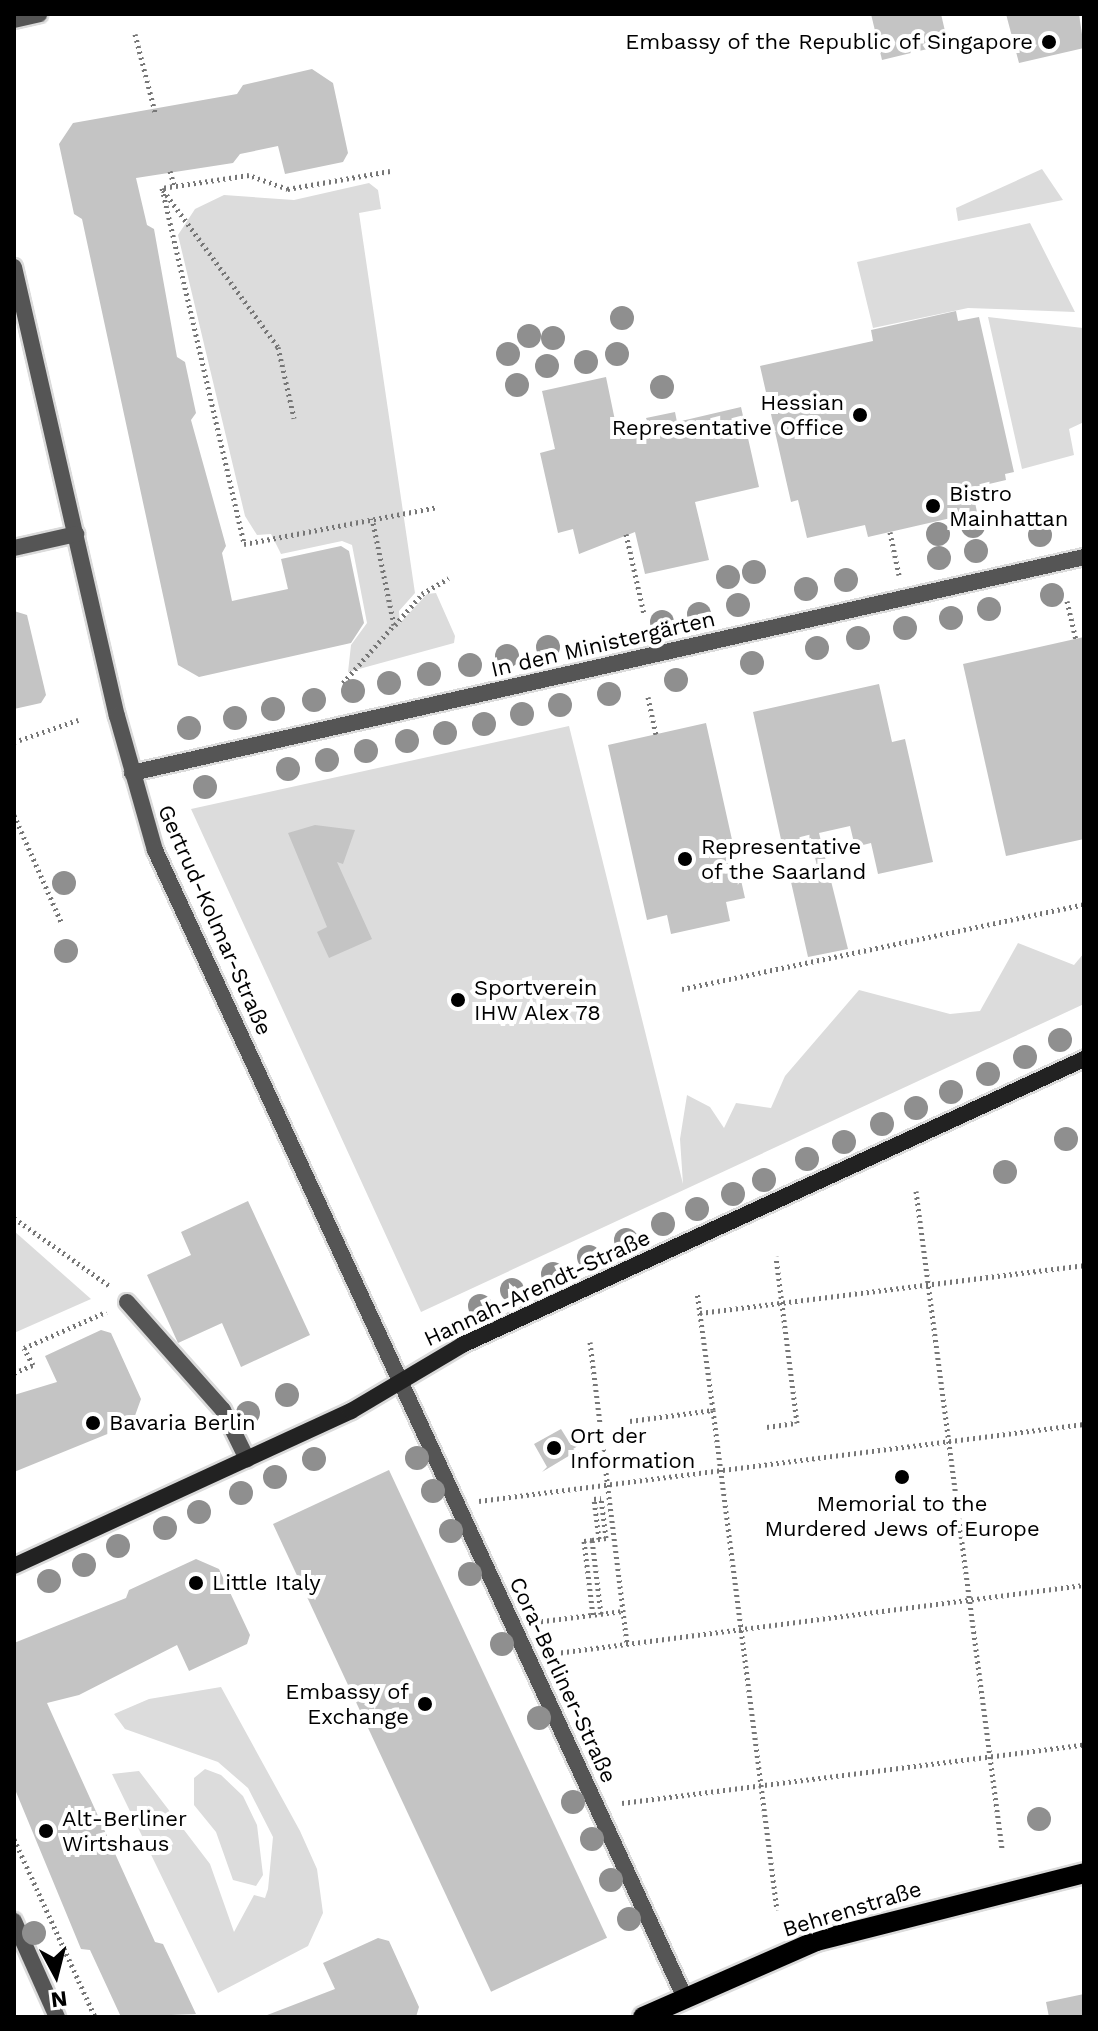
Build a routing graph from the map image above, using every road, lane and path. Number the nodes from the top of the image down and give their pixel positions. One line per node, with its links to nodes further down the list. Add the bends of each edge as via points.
1 (39, 14): 2 (street)
2 (14, 20)
3 (135, 34): 4 (path)
4 (155, 112)
5 (170, 171): 7 (path)
6 (390, 171): 7 (path, via 288,189 249,175)
7 (174, 185): 8 (path)
8 (162, 188): 10 (path, via 278,347); 12 (path, via 244,544)
9 (14, 267): 14 (street, Gertrud-Kolmar-Straße)
10 (294, 418)
11 (438, 507): 12 (path)
12 (372, 518): 22 (path)
13 (890, 532): 19 (path)
14 (76, 534): 16 (street); 29 (street, Gertrud-Kolmar-Straße)
15 (626, 534): 21 (path)
16 (14, 548)
17 (1084, 557): 19 (street, In den Ministergärten)
18 (449, 578): 22 (path, via 422,594)
19 (905, 599): 29 (street, In den Ministergärten)
20 (1067, 601): 23 (path)
21 (644, 614)
22 (394, 625): 24 (path)
23 (1076, 639)
24 (343, 683)
25 (648, 697): 27 (path)
26 (78, 720): 28 (path)
27 (656, 734)
28 (14, 740)
29 (132, 773): 46 (street, Gertrud-Kolmar-Straße, via 155,850)
30 (14, 815): 32 (path)
31 (1084, 904): 33 (path)
32 (62, 924)
33 (682, 989)
34 (1084, 1059): 46 (street, Hannah-Arendt-Straße, via 462,1345)
35 (916, 1191): 39 (path)
36 (14, 1218): 41 (path)
37 (776, 1256): 42 (path)
38 (1084, 1265): 39 (path)
39 (928, 1285): 42 (path); 51 (path)
40 (697, 1292): 43 (path)
41 (127, 1302): 45 (path, via 24,1348 33,1365); 52 (street, via 223,1410)
42 (782, 1303): 43 (path); 50 (path, via 797,1423)
43 (700, 1313): 47 (path)
44 (590, 1342): 54 (path)
45 (14, 1373)
46 (401, 1380): 52 (street, Hannah-Arendt-Straße); 56 (street, Cora-Berliner-Straße)
47 (711, 1411): 48 (path); 53 (path)
48 (630, 1421)
49 (1084, 1424): 51 (path)
50 (767, 1427)
51 (948, 1442): 53 (path); 60 (path)
52 (247, 1459): 58 (street, Hannah-Arendt-Straße)
53 (720, 1471): 54 (path); 65 (path)
54 (607, 1485): 56 (path); 61 (path)
55 (602, 1500): 57 (path, via 606,1538)
56 (458, 1504): 64 (street, Cora-Berliner-Straße)
57 (595, 1539): 62 (path); 63 (path, via 584,1541)
58 (14, 1566)
59 (1084, 1585): 60 (path)
60 (969, 1600): 65 (path); 69 (path)
61 (623, 1611): 62 (path); 66 (path)
62 (601, 1614): 63 (path)
63 (593, 1615): 64 (path)
64 (514, 1625): 67 (street, Cora-Berliner-Straße)
65 (741, 1628): 66 (path); 70 (path)
66 (627, 1643): 67 (path)
67 (528, 1657): 71 (street, Cora-Berliner-Straße)
68 (1084, 1745): 69 (path)
69 (989, 1757): 70 (path); 73 (path)
70 (761, 1786): 71 (path); 75 (path)
71 (597, 1807): 77 (street, Cora-Berliner-Straße)
72 (14, 1839): 79 (path)
73 (1002, 1849)
74 (1084, 1873): 77 (main road, Behrenstraße, via 816,1941)
75 (777, 1910)
76 (14, 1921): 78 (street)
77 (685, 1998): 80 (main road, Behrenstraße)
78 (57, 2017)
79 (95, 2017)
80 (643, 2017)

